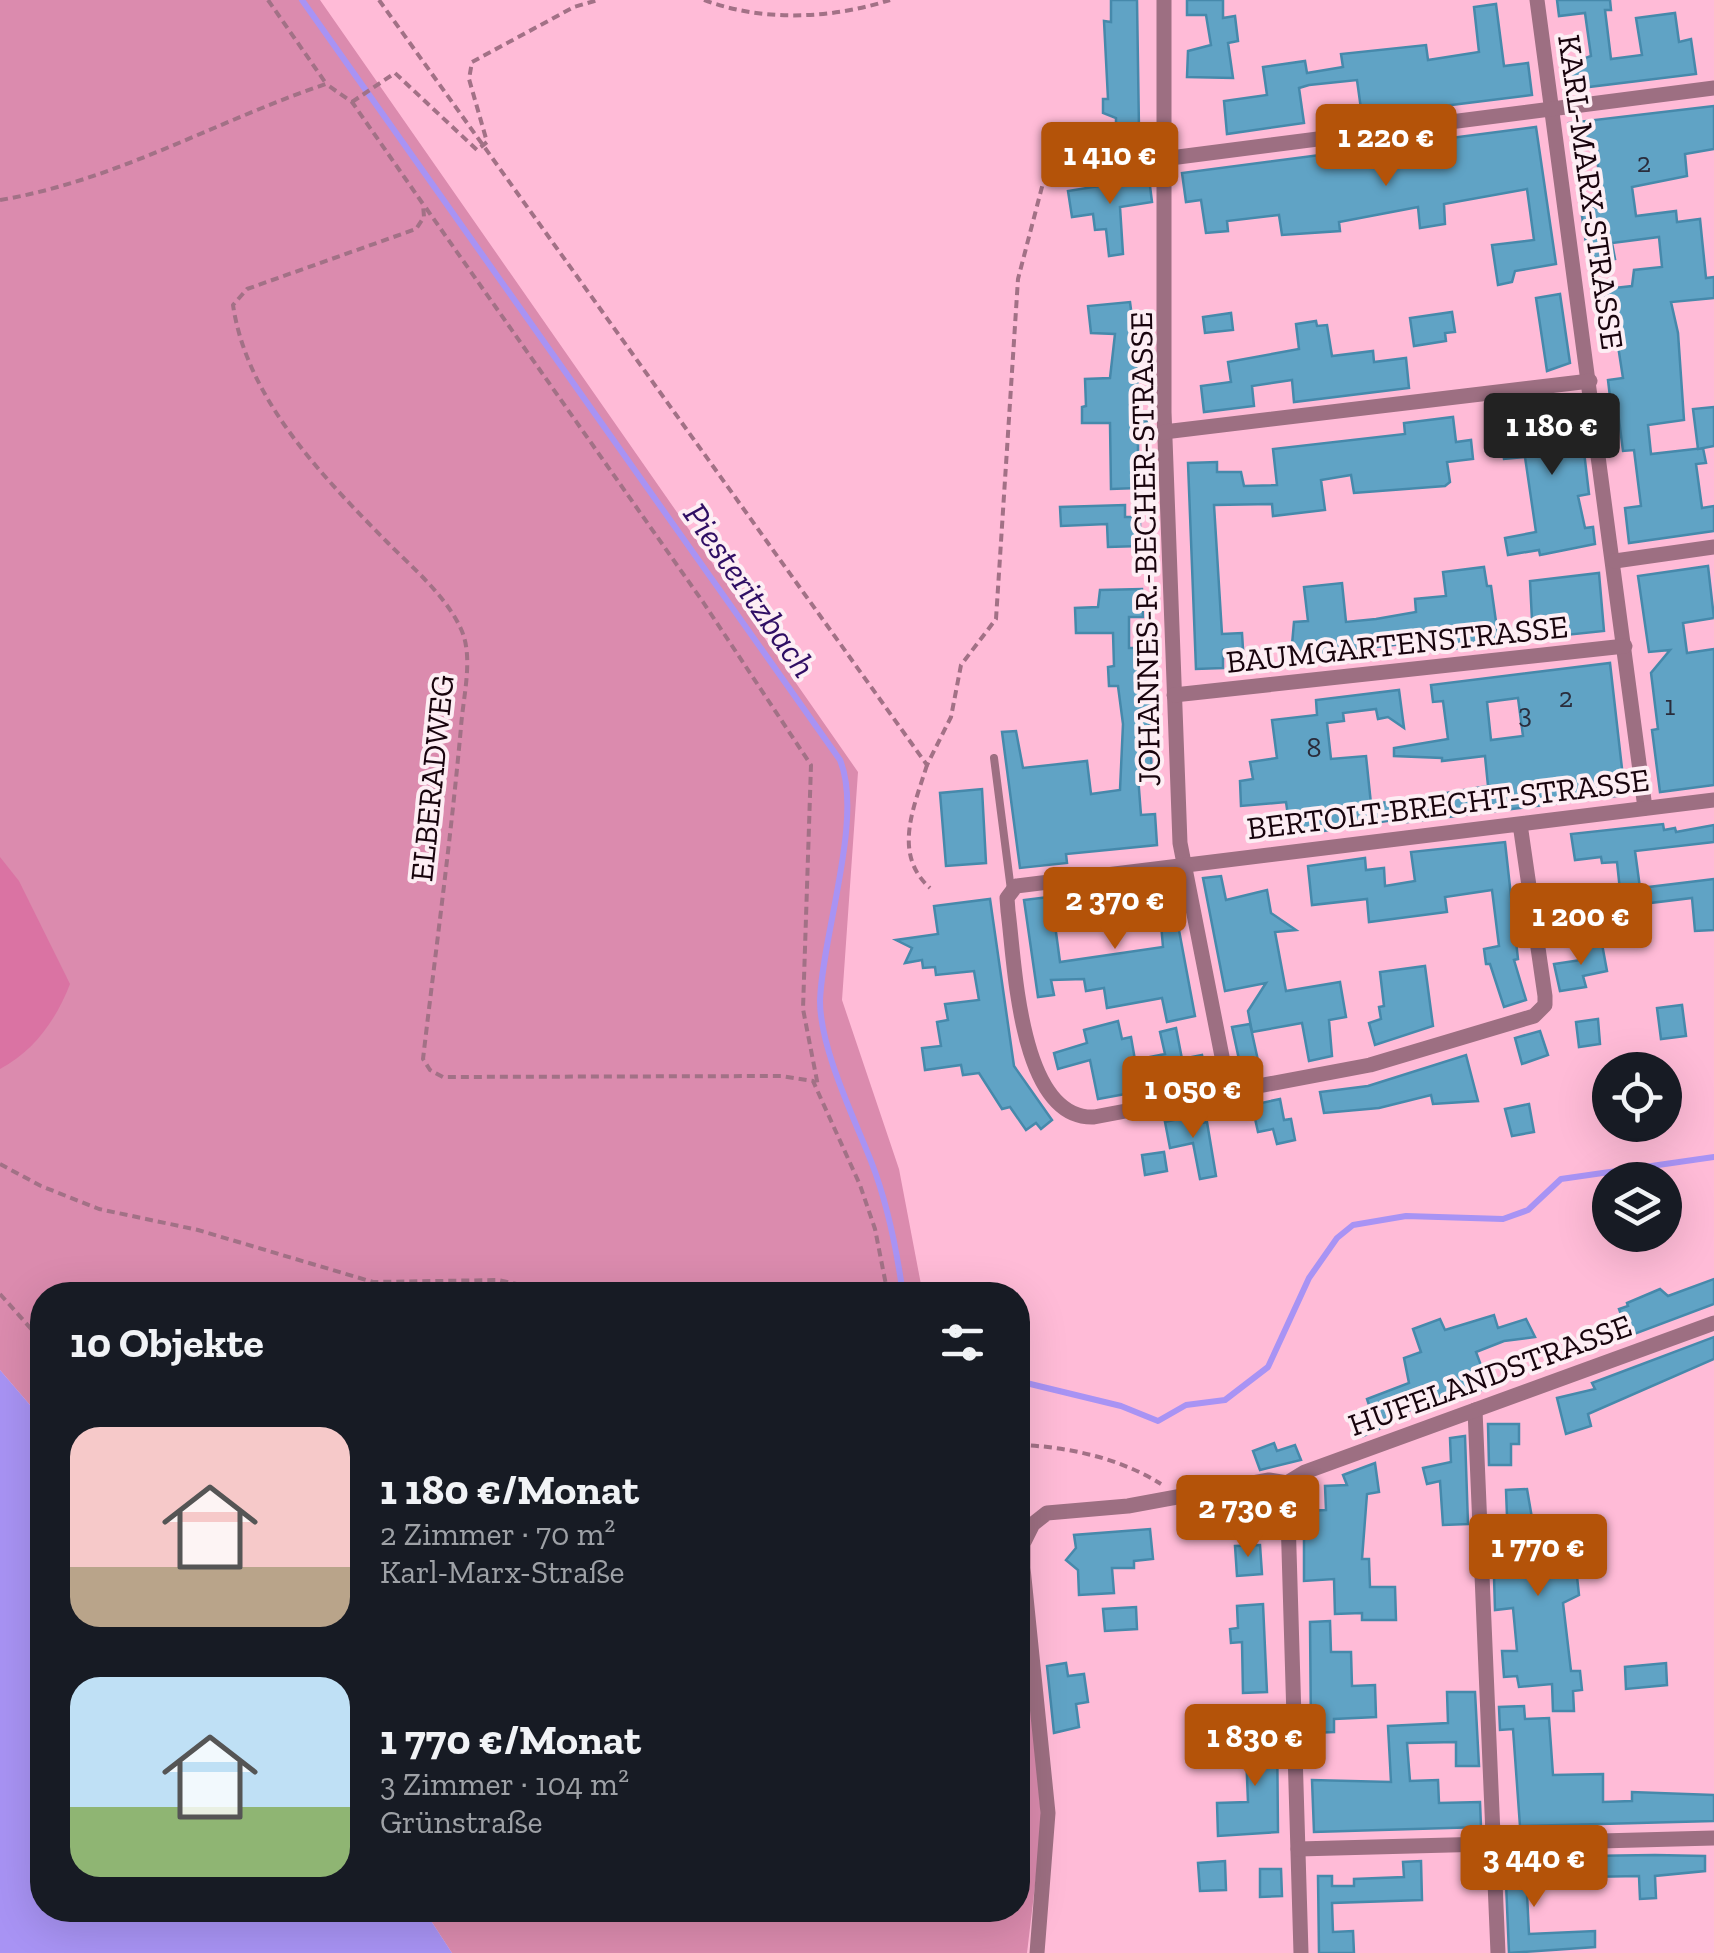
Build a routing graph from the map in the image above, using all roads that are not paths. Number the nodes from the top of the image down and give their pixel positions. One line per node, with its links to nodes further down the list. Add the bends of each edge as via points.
1 (1164, 0): 5 (street, JOHANNES-R.-BECHER-STRASSE)
2 (1537, 0): 4 (street, KARL-MARX-STRASSE)
3 (1714, 88): 4 (street)
4 (1551, 110): 5 (street); 7 (street, KARL-MARX-STRASSE)
5 (1167, 158): 6 (street); 8 (street, JOHANNES-R.-BECHER-STRASSE)
6 (1054, 174)
7 (1590, 382): 8 (street); 10 (street, KARL-MARX-STRASSE)
8 (1164, 432): 12 (street, JOHANNES-R.-BECHER-STRASSE)
9 (1714, 547): 10 (street)
10 (1615, 561): 11 (street, KARL-MARX-STRASSE)
11 (1625, 646): 12 (street, BAUMGARTENSTRASSE); 15 (street, KARL-MARX-STRASSE)
12 (1174, 695): 17 (street, JOHANNES-R.-BECHER-STRASSE)
13 (994, 758): 18 (lane)
14 (1714, 800): 15 (street, BERTOLT-BRECHT-STRASSE)
15 (1645, 808): 16 (street, BERTOLT-BRECHT-STRASSE)
16 (1520, 824): 17 (street, BERTOLT-BRECHT-STRASSE); 19 (street, via 1545,996 1540,1012 1393,1060)
17 (1183, 865): 18 (street, BERTOLT-BRECHT-STRASSE); 19 (street, JOHANNES-R.-BECHER-STRASSE)
18 (1011, 890): 19 (street, via 1026,1042 1060,1107 1094,1117)
19 (1228, 1092)
20 (1714, 1324): 21 (street, HUFELANDSTRASSE)
21 (1475, 1410): 22 (street, HUFELANDSTRASSE); 26 (street)
22 (1287, 1482): 23 (street, HUFELANDSTRASSE, via 1047,1513); 27 (street)
23 (1030, 1530)
24 (1030, 1619): 28 (street, HUFELANDSTRASSE, via 1048,1813)
25 (1714, 1838): 26 (street)
26 (1494, 1844): 27 (street); 30 (street)
27 (1298, 1849): 29 (street)
28 (1036, 1953)
29 (1301, 1953)
30 (1498, 1953)

